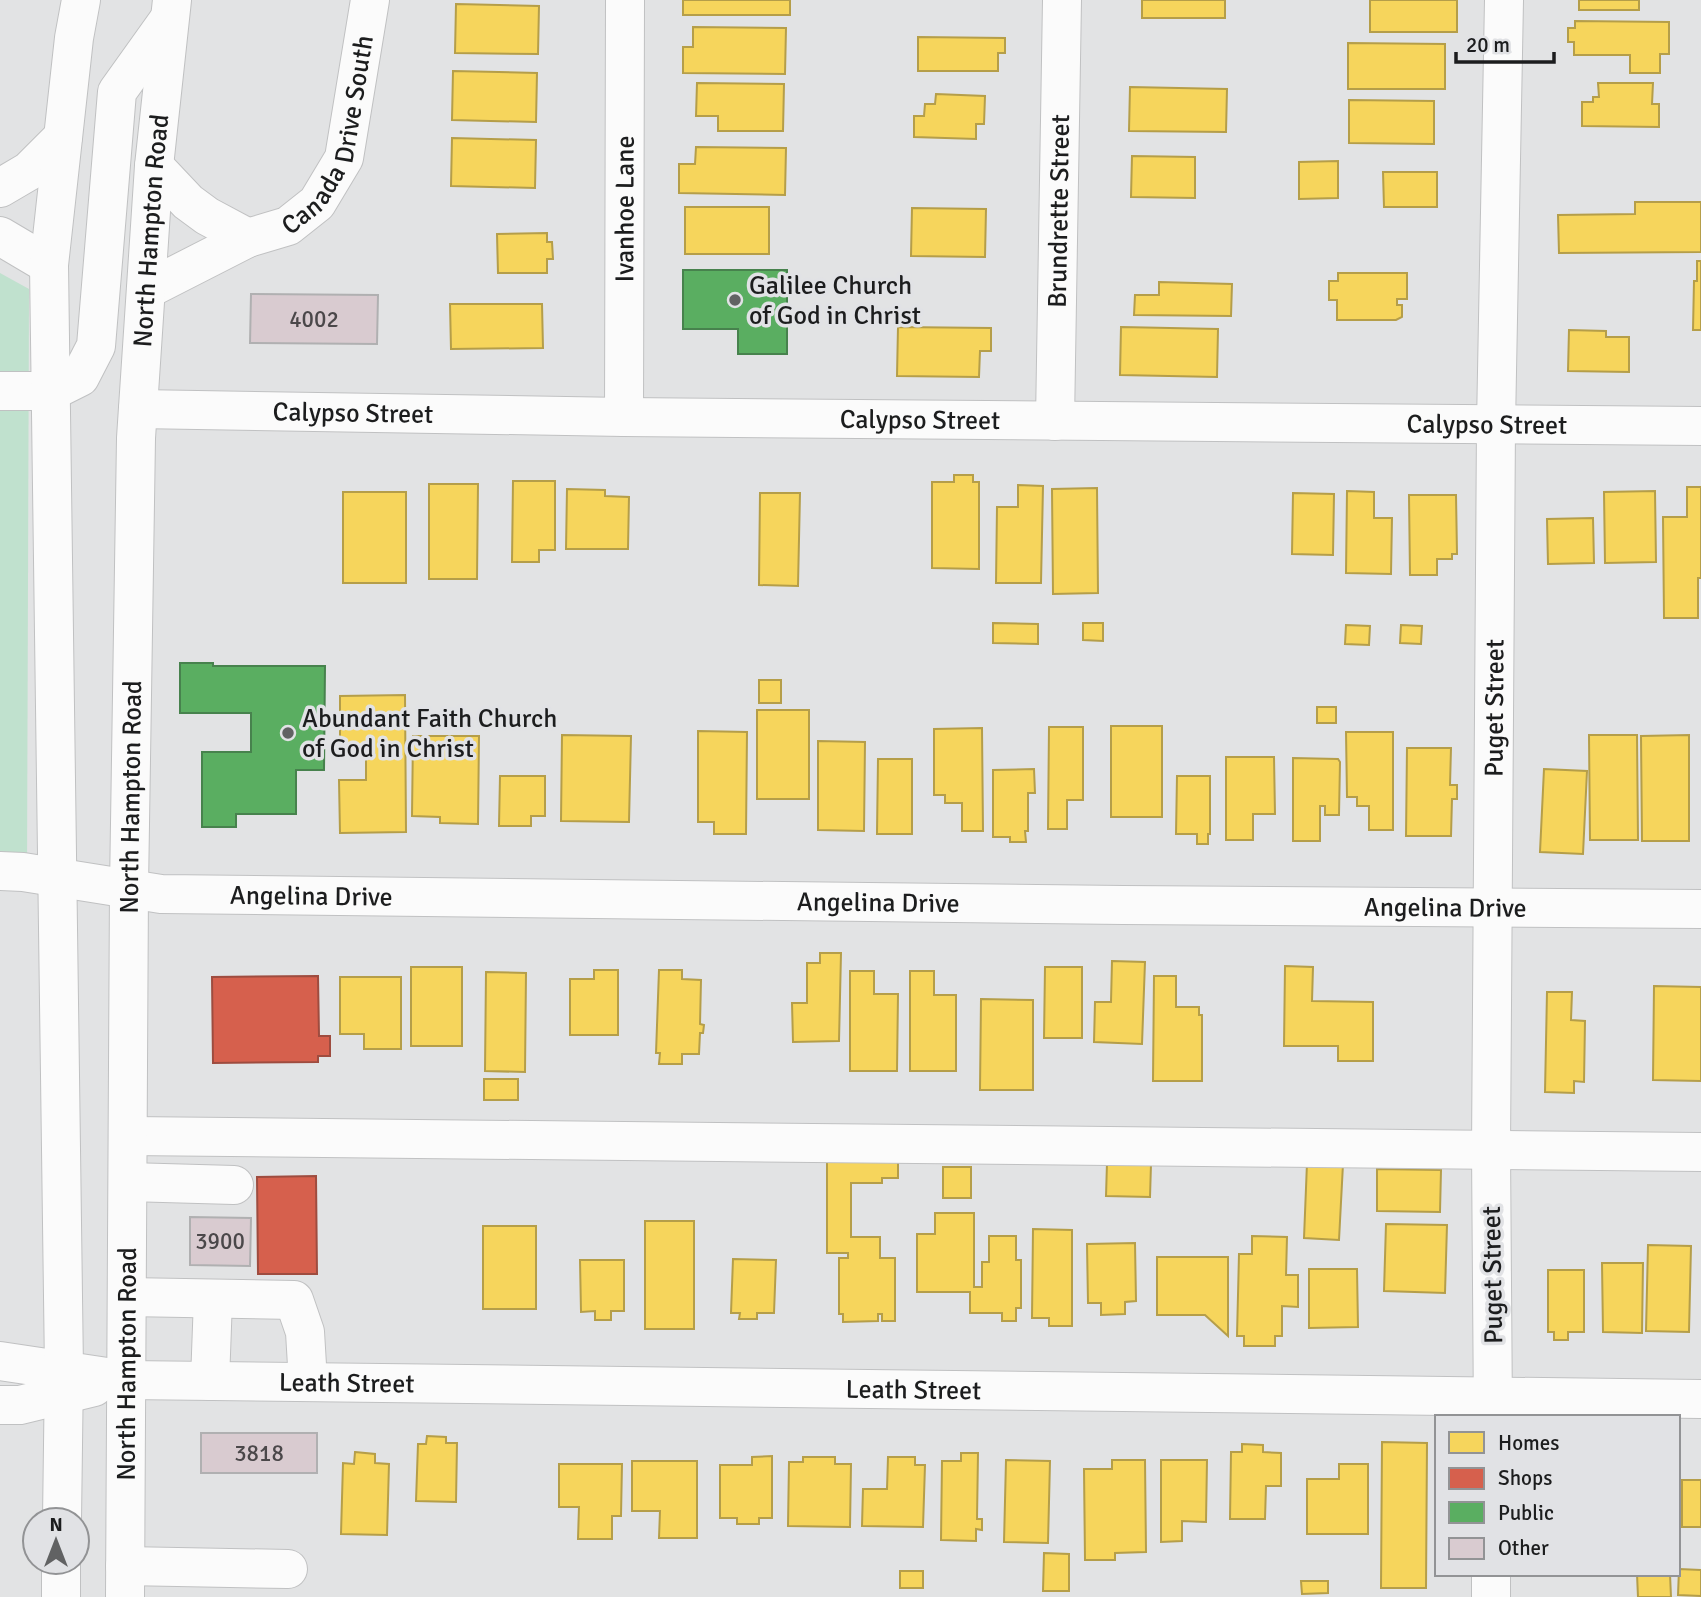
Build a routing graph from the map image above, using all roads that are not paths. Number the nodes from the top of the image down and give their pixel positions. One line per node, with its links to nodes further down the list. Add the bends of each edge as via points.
1 (81, 0): 7 (street)
2 (370, 0): 11 (street, Canada Drive South, via 344,158 317,203 288,226)
3 (625, 0): 17 (street, Ivanhoe Lane)
4 (1062, 0): 18 (street, Brundrette Street)
5 (1504, 0): 19 (street, Puget Street)
6 (170, 10): 8 (street, North Hampton Road); 15 (street, via 117,92 96,346 80,377)
7 (63, 137): 9 (street, via 29,171); 12 (street)
8 (154, 166): 11 (street, Canada Drive South, via 188,202); 13 (street, North Hampton Road)
9 (0, 188)
10 (0, 236): 12 (street)
11 (248, 237): 13 (street, Canada Drive South)
12 (49, 265): 15 (street)
13 (146, 290): 16 (street, North Hampton Road)
14 (0, 391): 15 (street)
15 (52, 391): 22 (street)
16 (138, 409): 17 (street, Calypso Street); 23 (street, North Hampton Road)
17 (624, 417): 18 (street, Calypso Street)
18 (1055, 421): 19 (street, Calypso Street)
19 (1496, 425): 20 (street, Calypso Street); 24 (street, Puget Street)
20 (1701, 426)
21 (0, 871): 22 (street, Angelina Drive)
22 (57, 877): 23 (street, Angelina Drive); 36 (street)
23 (129, 888): 24 (street, Angelina Drive, via 161,894); 26 (street, North Hampton Road)
24 (1494, 906): 25 (street, Angelina Drive); 27 (street, Puget Street)
25 (1701, 909)
26 (128, 1136): 27 (street); 29 (street, North Hampton Road)
27 (1491, 1150): 28 (street); 40 (street, Puget Street)
28 (1701, 1152)
29 (128, 1182): 30 (street); 31 (street, North Hampton Road)
30 (234, 1185)
31 (127, 1297): 32 (street); 34 (street, North Hampton Road)
32 (213, 1298): 35 (street); 37 (street, via 294,1300 305,1332)
33 (0, 1361): 36 (street, Leath Street)
34 (127, 1380): 35 (street, Leath Street); 36 (street, Leath Street); 45 (street, North Hampton Road)
35 (210, 1381): 37 (street, Leath Street)
36 (64, 1382): 39 (street, Leath Street, via 20,1405); 41 (street)
37 (308, 1382): 40 (street, Leath Street)
38 (1701, 1399): 40 (street, Leath Street)
39 (0, 1405)
40 (1494, 1407)
41 (62, 1506)
42 (61, 1576): 47 (street)
43 (1491, 1576): 48 (street)
44 (265, 1579): 46 (street)
45 (125, 1581): 46 (street)
46 (196, 1582)
47 (61, 1597)
48 (1491, 1597)

